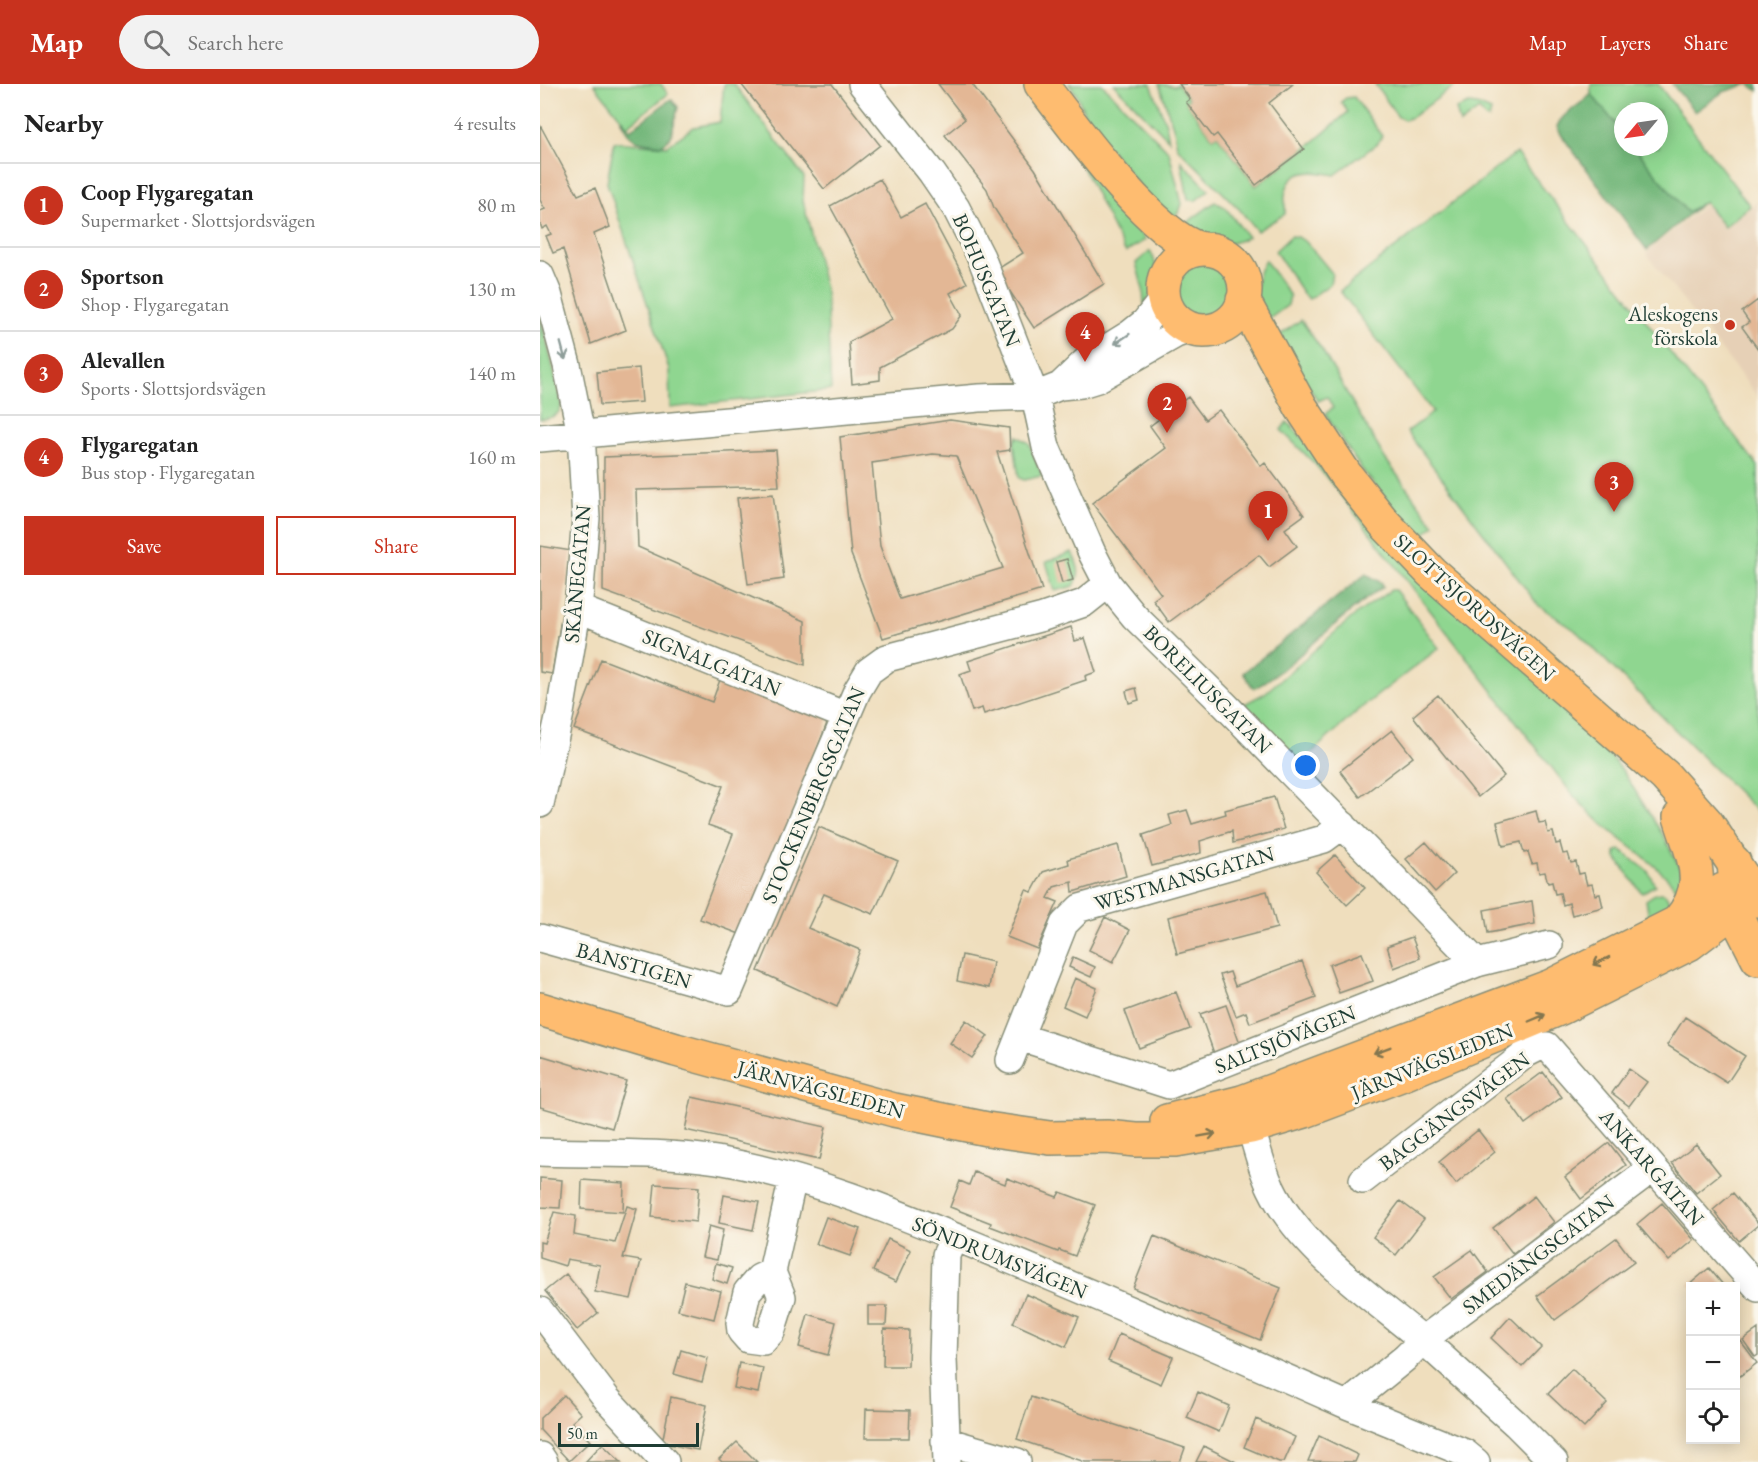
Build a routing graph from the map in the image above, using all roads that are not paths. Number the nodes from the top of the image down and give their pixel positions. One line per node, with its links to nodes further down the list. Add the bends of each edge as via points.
1 (862, 84): 10 (street, BOHUSGATAN, via 956,208 981,257)
2 (1041, 84): 3 (main road, SLOTTSJORDSVÄGEN)
3 (1123, 187): 4 (main road, SLOTTSJORDSVÄGEN, via 1173,236); 6 (main road, SLOTTSJORDSVÄGEN, via 1157,249)
4 (1201, 249): 6 (main road, via 1176,260 1168,271); 7 (main road, SLOTTSJORDSVÄGEN, via 1223,254 1236,265 1243,280)
5 (540, 275): 12 (street, SKÅNEGATAN, one-way to 12, via 567,365)
6 (1163, 291): 8 (main road, SLOTTSJORDSVÄGEN, via 1173,317); 9 (street, one-way to 9, via 1145,322 1085,362)
7 (1243, 300): 8 (main road, via 1230,321 1221,327); 11 (main road, SLOTTSJORDSVÄGEN)
8 (1199, 330): 9 (street, via 1176,334 1097,379); 11 (main road, SLOTTSJORDSVÄGEN, via 1227,339 1250,354)
9 (1060, 386): 10 (street)
10 (1035, 396): 12 (street); 14 (street, BORELIUSGATAN, via 1046,447)
11 (1301, 407): 16 (main road, SLOTTSJORDSVÄGEN, via 1345,474 1385,524 1431,572)
12 (581, 434): 13 (street); 15 (street, SKÅNEGATAN, via 586,518)
13 (540, 438)
14 (1108, 584): 17 (street, STOCKENBERGSGATAN, via 1084,603 887,658 865,675); 20 (street, BORELIUSGATAN, via 1134,616)
15 (577, 608): 17 (street, SIGNALGATAN); 18 (street, SKÅNEGATAN)
16 (1566, 689): 19 (main road, SLOTTSJORDSVÄGEN); 21 (main road, SLOTTSJORDSVÄGEN, via 1665,776 1707,823 1734,862)
17 (846, 716): 27 (street, STOCKENBERGSGATAN)
18 (540, 804)
19 (1680, 817): 21 (main road, SLOTTSJORDSVÄGEN); 22 (main road, via 1697,874)
20 (1343, 825): 26 (street, BORELIUSGATAN); 30 (street, WESTMANSGATAN, via 1324,839 1080,908 1064,924)
21 (1750, 910): 22 (main road, JÄRNVÄGSLEDEN, via 1705,910); 25 (main road, SLOTTSJORDSVÄGEN)
22 (1684, 933): 25 (main road, via 1730,940); 31 (main road, JÄRNVÄGSLEDEN, via 1561,1008 1406,1073 1305,1111)
23 (540, 938): 27 (street, BANSTIGEN)
24 (1549, 945): 26 (street, SALTSJÖVÄGEN)
25 (1757, 958)
26 (1477, 963): 30 (street, SALTSJÖVÄGEN, via 1169,1085)
27 (729, 992)
28 (540, 1009): 31 (main road, JÄRNVÄGSLEDEN, via 894,1110 987,1129 1050,1138 1176,1140)
29 (1547, 1046): 33 (street, ANKARGATAN); 35 (street, BAGGÄNGSVÄGEN, via 1527,1053)
30 (1015, 1048)
31 (1247, 1114): 40 (street, via 1270,1187 1296,1227 1318,1252)
32 (540, 1152): 34 (street, SÖNDRUMSVÄGEN, via 717,1160)
33 (1653, 1168): 38 (street, ANKARGATAN); 40 (street, SMEDÄNGSGATAN)
34 (793, 1178): 36 (street, SÖNDRUMSVÄGEN); 37 (street)
35 (1363, 1180)
36 (954, 1237): 41 (street, SÖNDRUMSVÄGEN); 42 (street, via 946,1255)
37 (772, 1272)
38 (1758, 1288)
39 (540, 1311): 45 (street, via 607,1399)
40 (1423, 1340): 41 (street); 48 (street)
41 (1347, 1405): 47 (street, SÖNDRUMSVÄGEN, via 1465,1453)
42 (946, 1452): 46 (street)
43 (540, 1456): 44 (street)
44 (544, 1462)
45 (665, 1462)
46 (1017, 1462)
47 (1476, 1462)
48 (1554, 1462)

